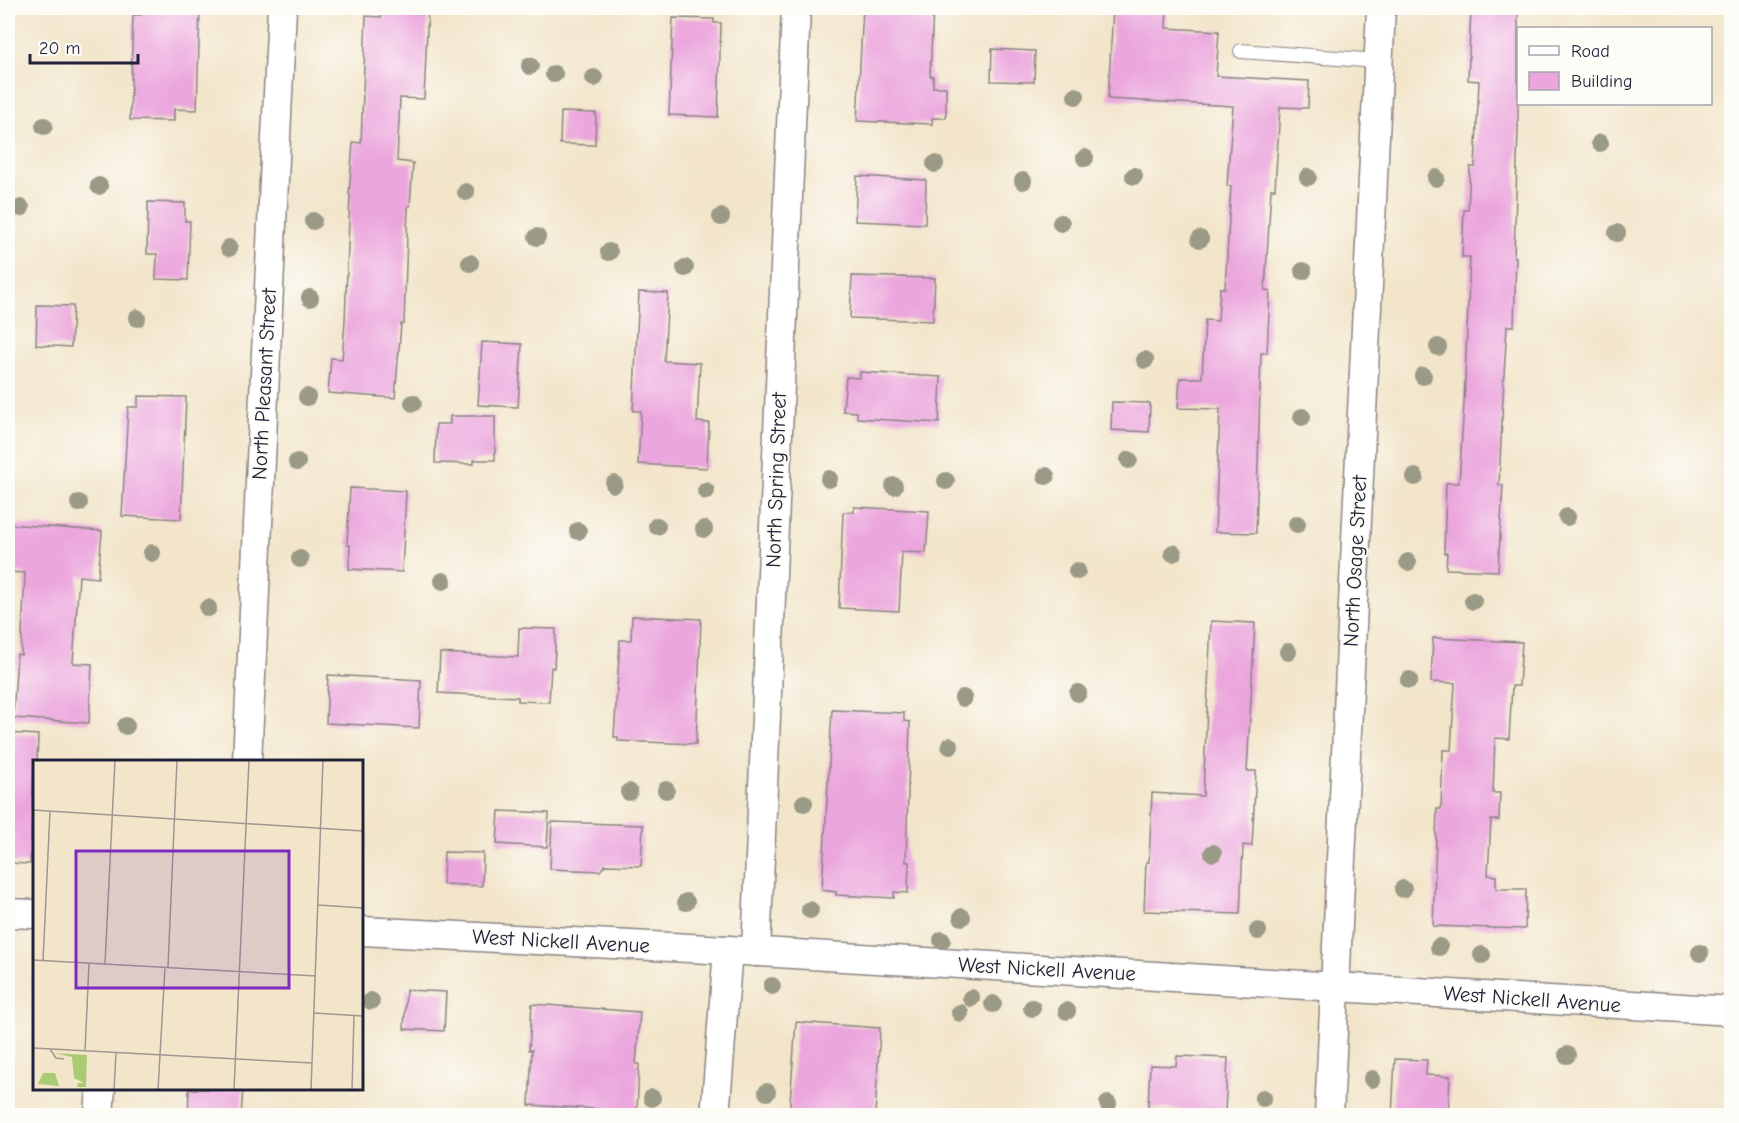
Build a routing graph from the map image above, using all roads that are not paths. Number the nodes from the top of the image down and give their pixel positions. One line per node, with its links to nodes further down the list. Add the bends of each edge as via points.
1 (282, 8): 6 (street, North Pleasant Street)
2 (796, 8): 11 (street, North Spring Street)
3 (1381, 8): 5 (street, North Osage Street)
4 (1241, 51): 5 (lane)
5 (1378, 61): 12 (street, North Osage Street)
6 (247, 760)
7 (8, 913): 8 (street)
8 (33, 914)
9 (363, 931): 10 (street, West Nickell Avenue)
10 (728, 950): 11 (street, West Nickell Avenue); 16 (street)
11 (756, 952): 12 (street, West Nickell Avenue)
12 (1335, 987): 13 (street, West Nickell Avenue); 17 (street, North Osage Street)
13 (1731, 1011)
14 (101, 1090): 15 (street)
15 (99, 1116)
16 (715, 1116)
17 (1329, 1116)

